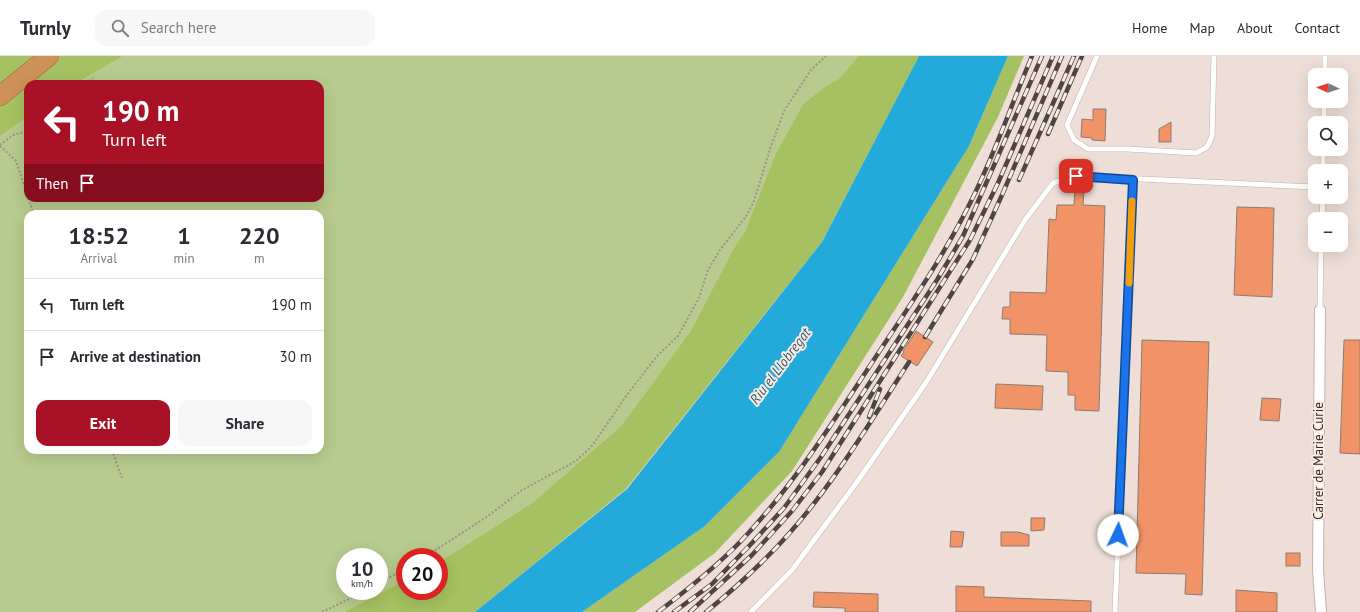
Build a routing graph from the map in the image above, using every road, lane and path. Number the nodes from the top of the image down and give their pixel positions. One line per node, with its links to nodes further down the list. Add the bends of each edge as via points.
1 (49, 56): 9 (highway)
2 (826, 56): 19 (path, via 811,70 784,111 754,201 708,270 699,298 678,336 657,356 592,446 576,461 522,490)
3 (1097, 56): 4 (lane, via 1067,125 1074,140 1088,149 1196,153 1207,147 1212,136)
4 (1214, 56)
5 (1325, 56): 6 (lane)
6 (1325, 68)
7 (93, 78): 8 (path)
8 (91, 80)
9 (0, 96)
10 (24, 131): 11 (path, via 13,135)
11 (0, 145): 13 (path, via 16,161)
12 (1133, 180): 14 (lane); 22 (lane, via 1076,176 1053,183 1021,226 926,381 857,482 792,570); 23 (lane)
13 (24, 185)
14 (1308, 187)
15 (1321, 252): 16 (lane)
16 (1320, 310): 24 (street, Carrer de Marie Curie, via 1318,570)
17 (113, 454): 18 (path)
18 (122, 478)
19 (439, 548)
20 (347, 600): 21 (path)
21 (322, 612)
22 (751, 612)
23 (1115, 612)
24 (1321, 612)

